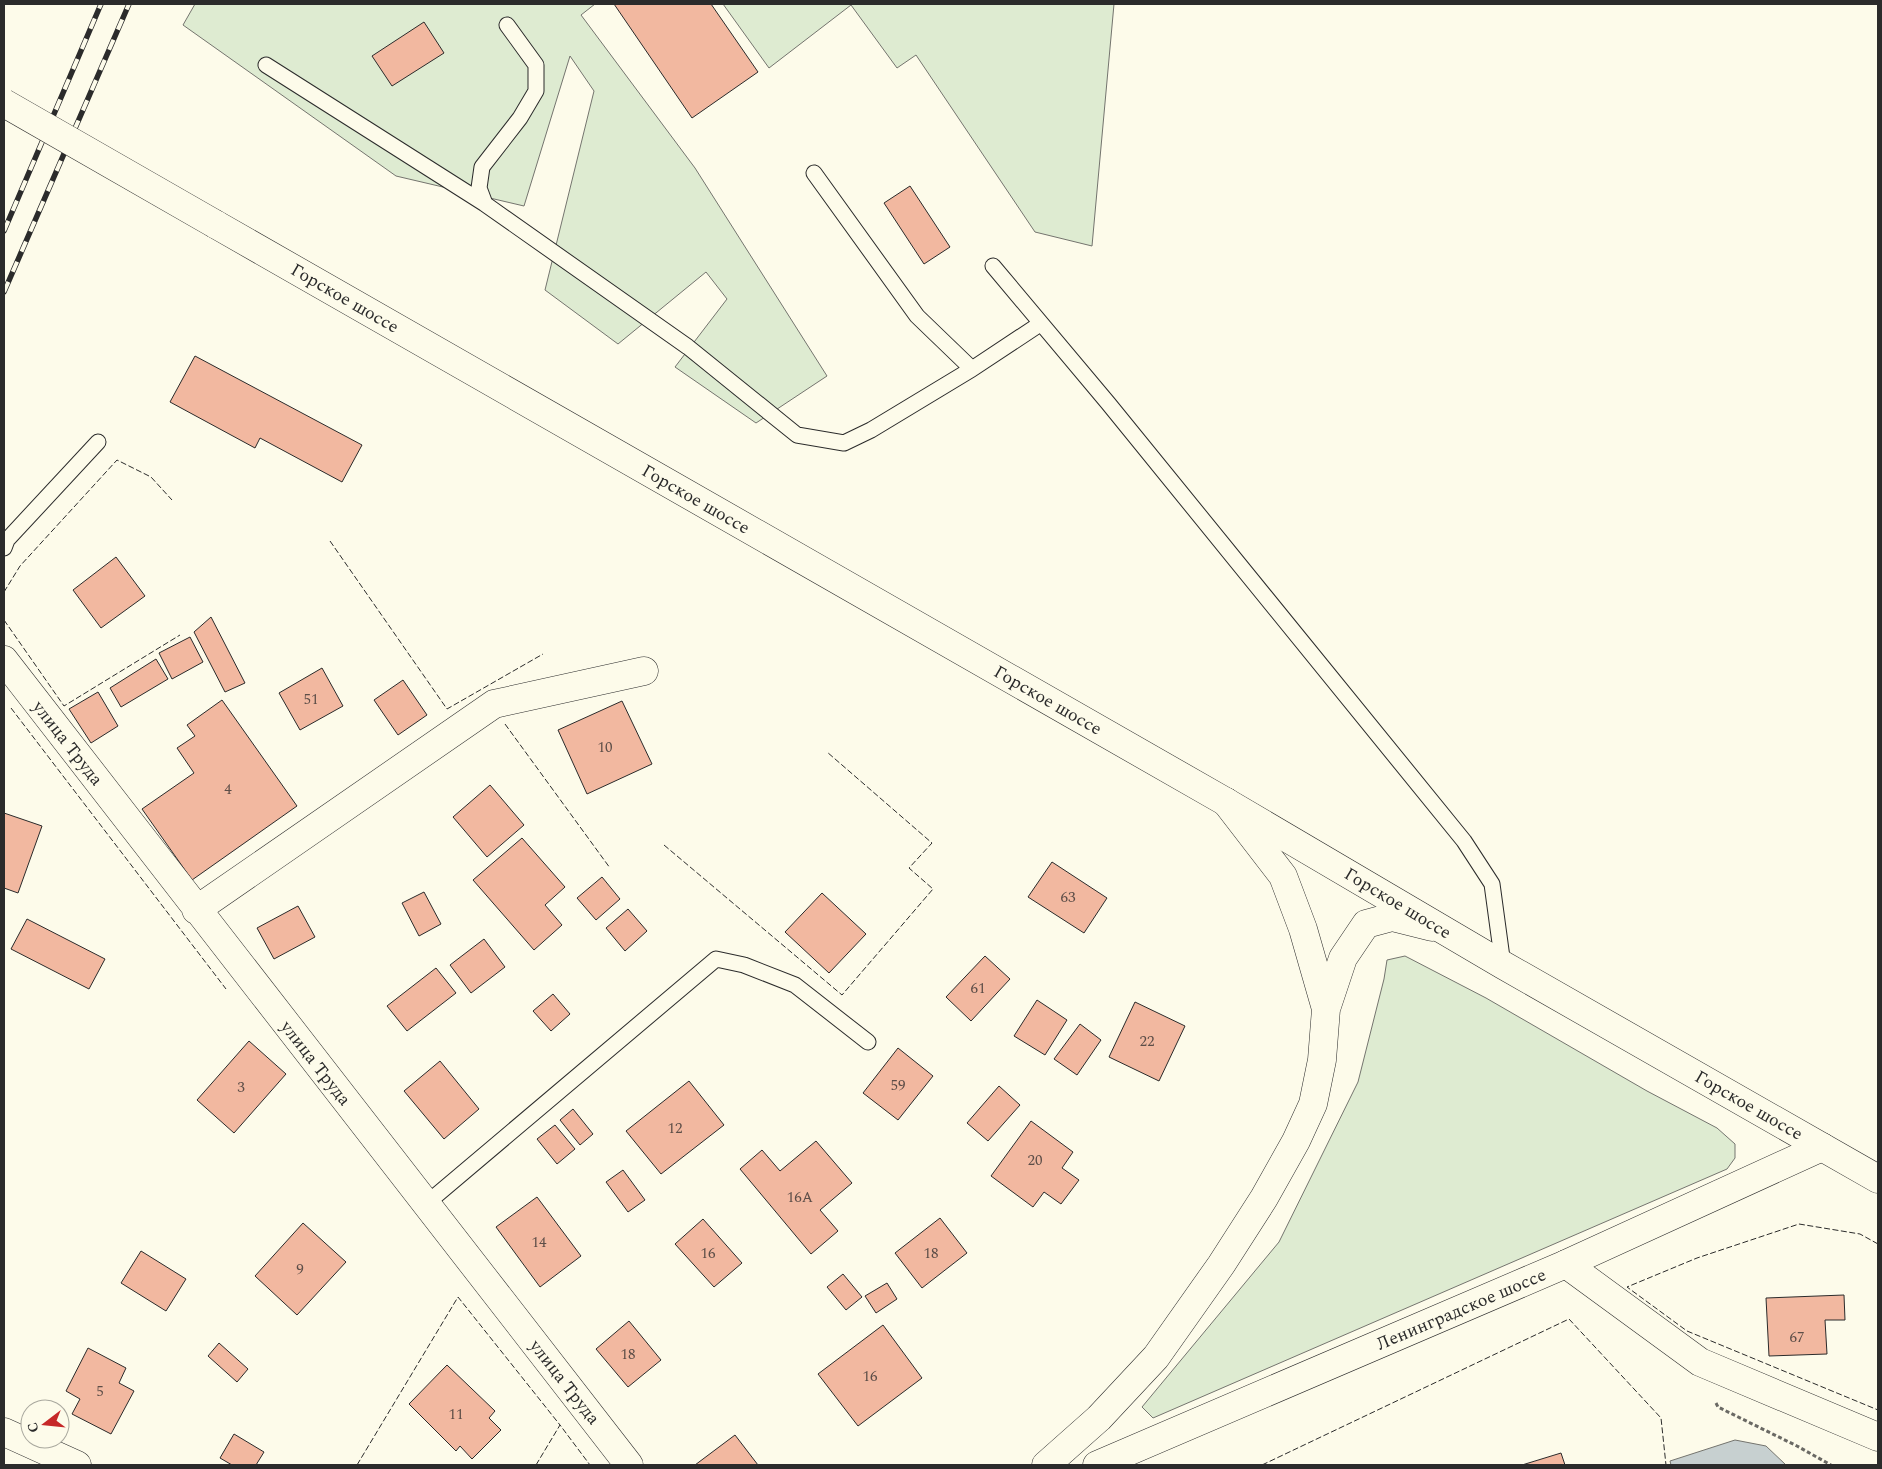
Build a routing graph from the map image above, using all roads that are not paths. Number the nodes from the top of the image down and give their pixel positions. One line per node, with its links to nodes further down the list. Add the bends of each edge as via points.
1 (507, 25): 5 (lane, via 536,65 536,91 520,118 482,167 480,188)
2 (266, 65): 5 (lane)
3 (4, 103): 13 (street, Горское шоссе, bridge)
4 (814, 173): 8 (lane, via 917,316)
5 (485, 204): 8 (lane, via 688,347 797,435 844,443)
6 (993, 266): 7 (lane)
7 (1040, 324): 8 (lane); 16 (lane, via 1464,841 1492,884)
8 (972, 369)
9 (98, 442): 10 (lane, via 7,540)
10 (4, 548)
11 (4, 660): 14 (street, улица Труда)
12 (644, 672): 14 (street, via 494,704)
13 (1226, 802): 15 (street, Горское шоссе); 17 (street, via 1283,876 1303,929)
14 (196, 910): 21 (street, улица Труда)
15 (1441, 929): 16 (street, Горское шоссе); 17 (street, via 1392,917 1366,924 1343,958)
16 (1503, 965): 19 (street, Горское шоссе)
17 (1326, 1009): 28 (street, via 1322,1060 1313,1104 1264,1198 1156,1357 1099,1418)
18 (868, 1042): 21 (lane, via 796,985 744,965 716,959)
19 (1822, 1147): 20 (street, Горское шоссе); 22 (street, Ленинградское шоссе)
20 (1878, 1180)
21 (426, 1204): 27 (street, улица Труда)
22 (1566, 1264): 24 (street, via 1700,1362); 25 (street, Ленинградское шоссе)
23 (4, 1432): 26 (street)
24 (1878, 1438)
25 (1114, 1462)
26 (77, 1465)
27 (629, 1465)
28 (1046, 1465)

